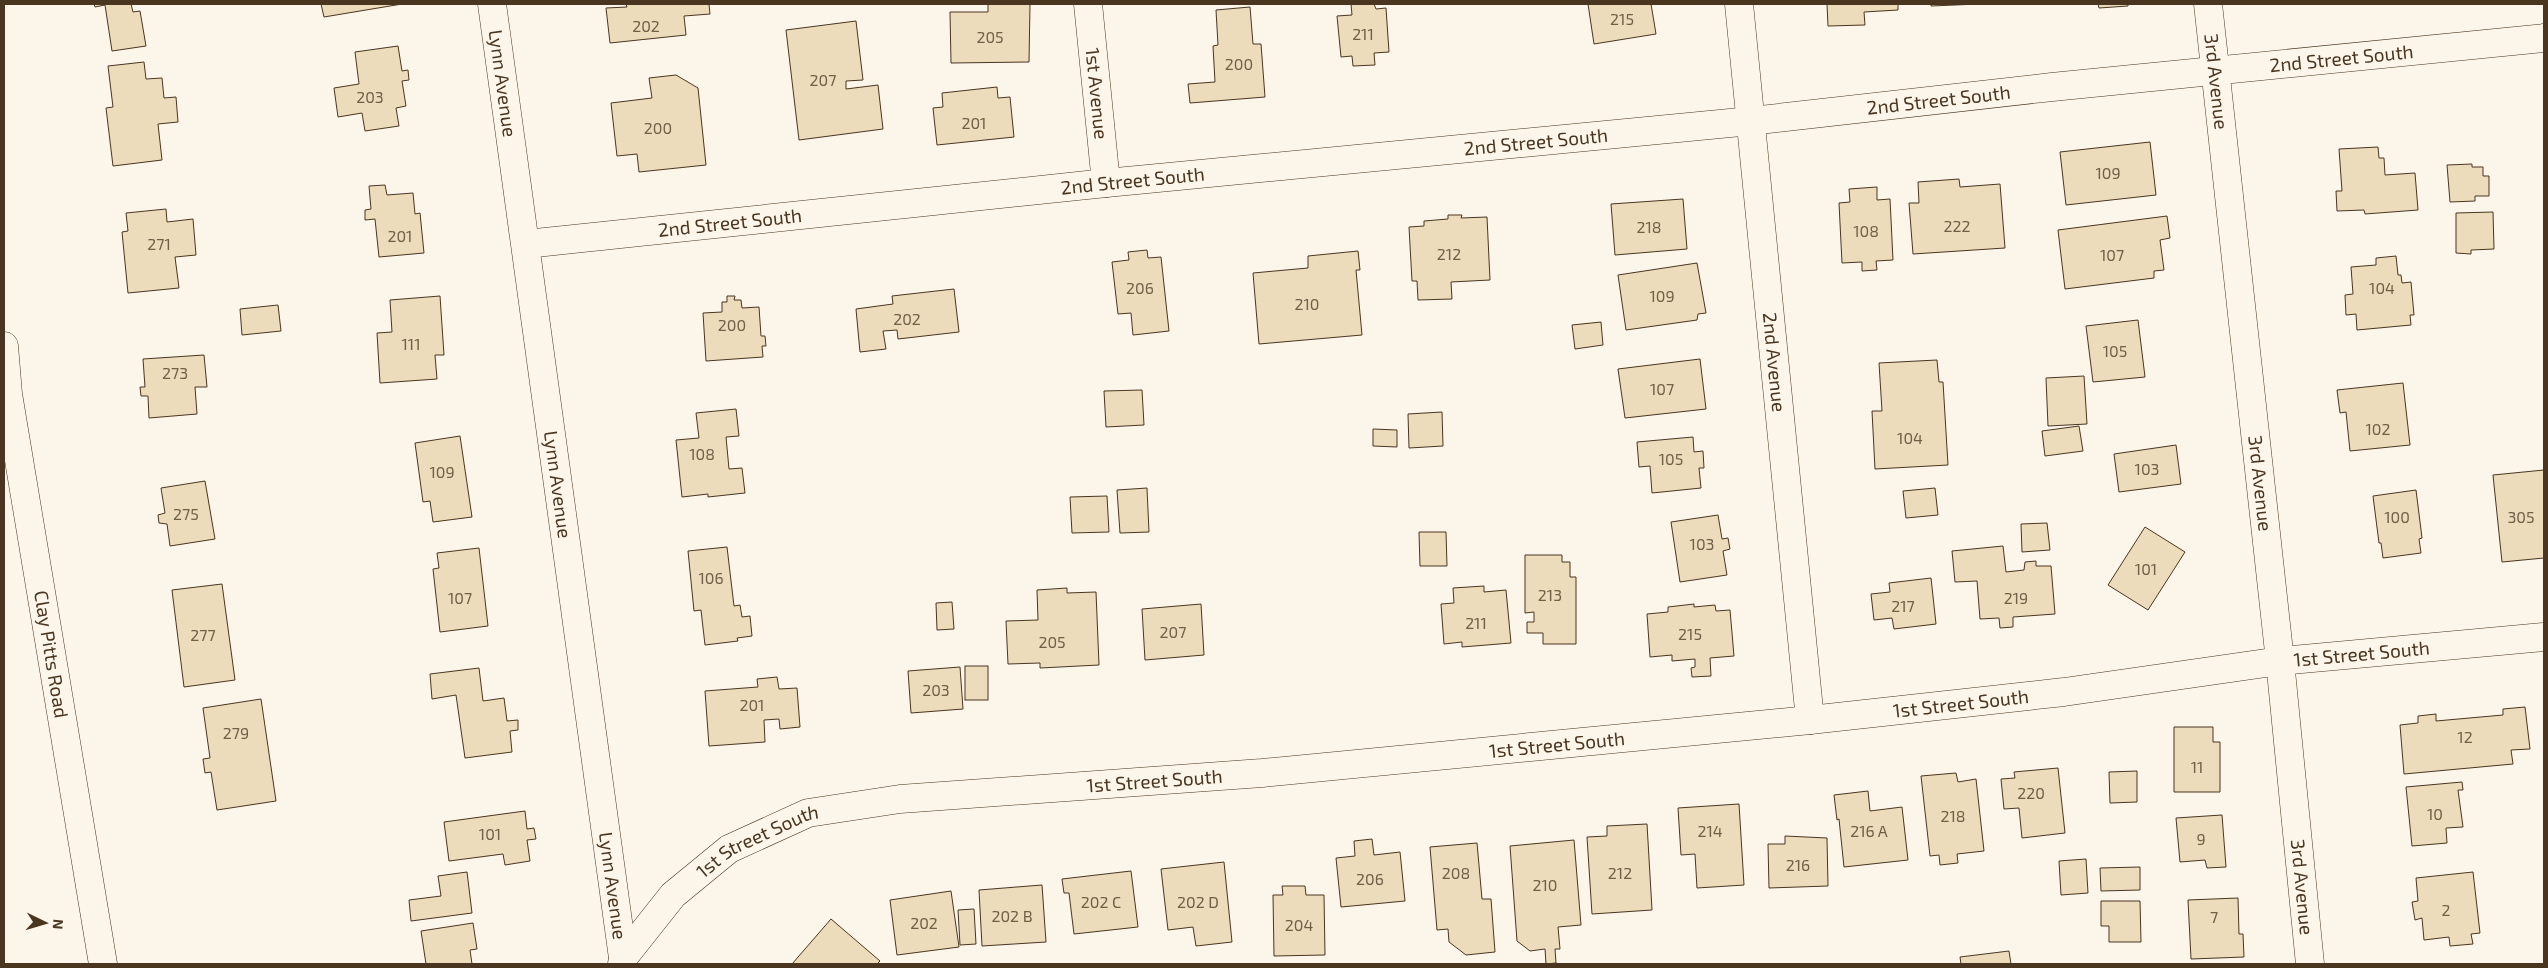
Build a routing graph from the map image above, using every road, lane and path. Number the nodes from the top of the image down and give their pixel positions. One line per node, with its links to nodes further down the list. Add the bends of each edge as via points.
1 (492, 4): 9 (street, Lynn Avenue)
2 (1088, 4): 8 (street, 1st Avenue)
3 (1739, 4): 7 (street, 2nd Avenue)
4 (2208, 4): 6 (street, 3rd Avenue)
5 (2544, 38): 6 (street, 2nd Street South)
6 (2215, 72): 7 (street, 2nd Street South); 13 (street, 3rd Avenue)
7 (1751, 121): 8 (street, 2nd Street South); 14 (street, 2nd Avenue)
8 (1106, 183): 9 (street, 2nd Street South)
9 (526, 244): 15 (street, Lynn Avenue)
10 (4, 346): 11 (street, Clay Pitts Road)
11 (6, 394): 16 (street, Clay Pitts Road)
12 (2544, 637): 13 (street, 1st Street South)
13 (2280, 661): 14 (street, 1st Street South, via 2064,692); 17 (street, 3rd Avenue)
14 (1810, 720): 15 (street, 1st Street South, via 1262,773 900,799 808,813 729,849 673,895)
15 (622, 961)
16 (103, 964)
17 (2310, 964)

